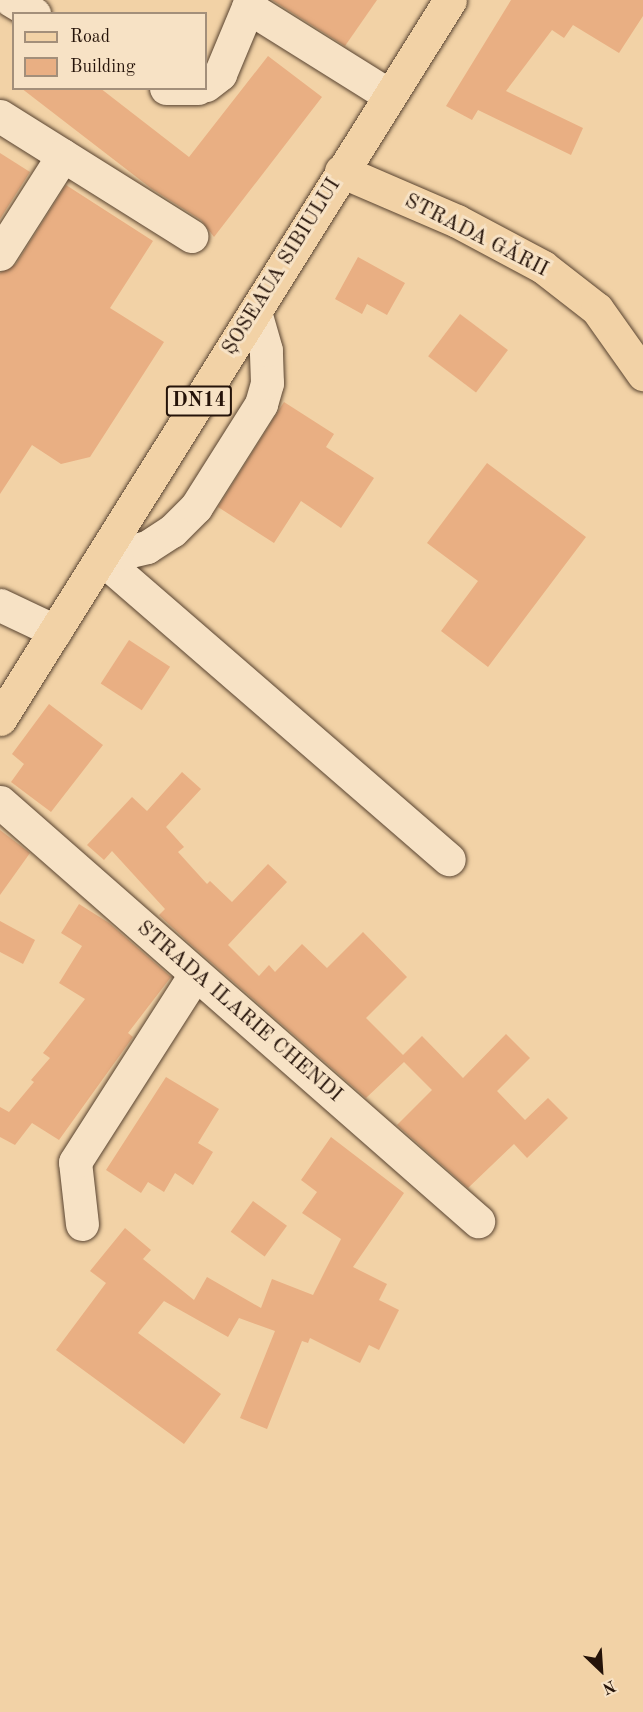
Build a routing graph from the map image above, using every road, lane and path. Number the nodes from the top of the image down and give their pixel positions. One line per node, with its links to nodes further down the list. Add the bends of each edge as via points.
1 (10, 0): 4 (street)
2 (450, 0): 6 (main road, ȘOSEAUA SIBIULUI / DN14)
3 (250, 4): 5 (street, via 220,74); 6 (street)
4 (31, 12)
5 (207, 85)
6 (389, 95): 9 (main road, ȘOSEAUA SIBIULUI / DN14)
7 (0, 116): 8 (street)
8 (63, 155): 10 (street); 11 (street)
9 (341, 171): 12 (main road, ȘOSEAUA SIBIULUI / DN14); 13 (main road, STRADA GĂRII, via 457,221 543,267 597,309)
10 (191, 236)
11 (0, 254)
12 (255, 312): 14 (main road, ȘOSEAUA SIBIULUI / DN14); 14 (street, via 266,350 267,383 261,404 196,507 172,531 147,547)
13 (643, 374)
14 (101, 558): 16 (main road, ȘOSEAUA SIBIULUI / DN14); 19 (street)
15 (0, 605): 16 (street)
16 (55, 631): 17 (main road, ȘOSEAUA SIBIULUI / DN14)
17 (0, 719)
18 (0, 802): 20 (street, STRADA ILARIE CHENDI)
19 (449, 859)
20 (195, 974): 21 (street, STRADA ILARIE CHENDI); 22 (street, via 75,1162)
21 (478, 1221)
22 (82, 1224)

